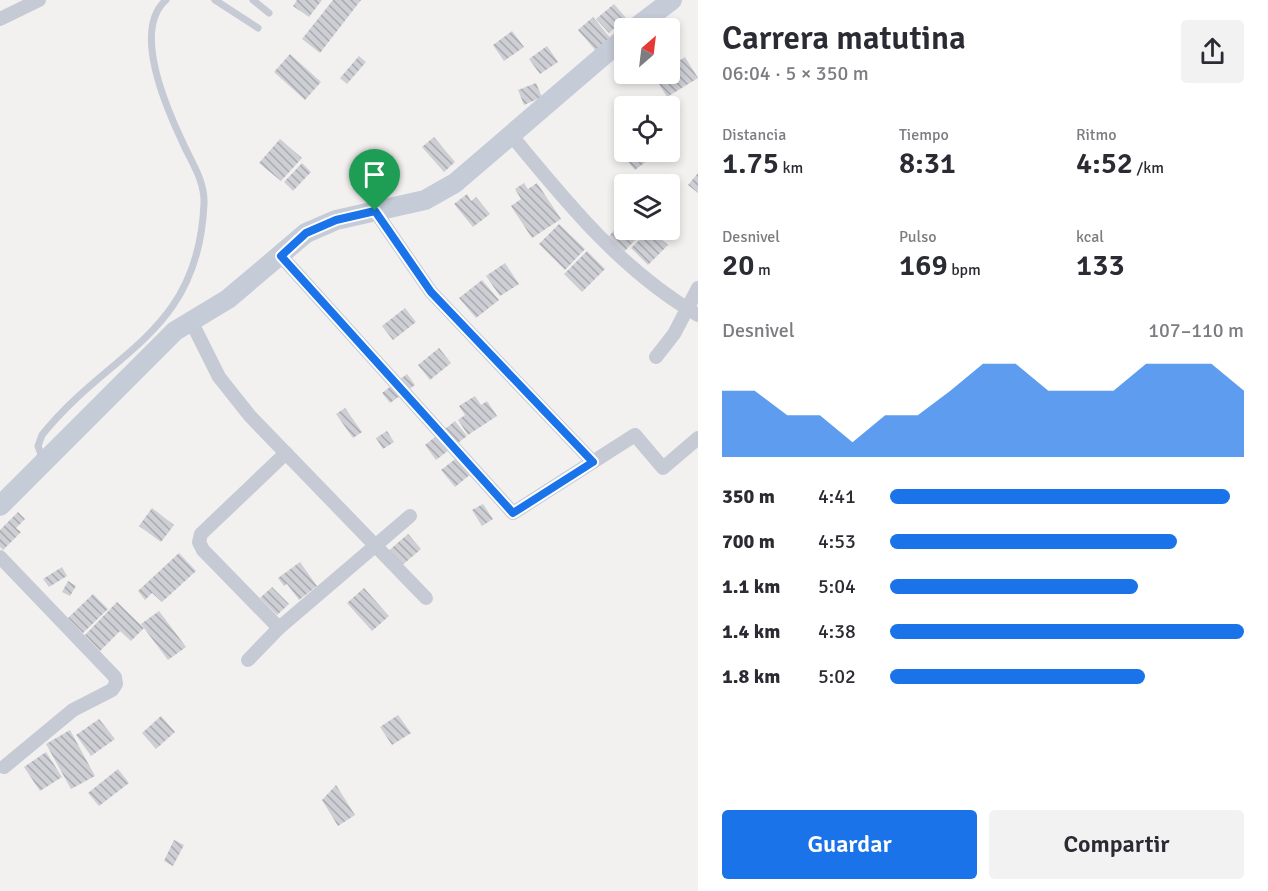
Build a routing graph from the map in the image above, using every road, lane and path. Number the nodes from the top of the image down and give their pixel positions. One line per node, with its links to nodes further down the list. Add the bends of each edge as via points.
1 (39, 0): 8 (street)
2 (166, 0): 20 (lane, via 153,18 151,44 170,114 203,191 194,259 178,297 158,327 42,435 38,446)
3 (215, 0): 9 (lane)
4 (253, 0): 6 (lane)
5 (672, 0): 7 (street)
6 (269, 13)
7 (648, 18)
8 (0, 19)
9 (258, 28)
10 (614, 47): 11 (street)
11 (512, 136): 12 (street, via 455,183 425,200); 15 (street, via 576,214 664,294)
12 (375, 211): 13 (street, via 336,220 306,233); 21 (street, via 431,292)
13 (281, 256): 16 (street, via 228,299); 21 (street, via 513,513)
14 (698, 288): 15 (street)
15 (693, 312): 17 (street)
16 (191, 321): 19 (street, via 219,377); 20 (street, via 175,331)
17 (656, 357)
18 (698, 438): 21 (street, via 663,468 635,435)
19 (286, 453): 24 (street); 27 (street, via 201,534 199,542)
20 (44, 462): 22 (street)
21 (593, 462)
22 (0, 506)
23 (410, 516): 24 (street)
24 (376, 546): 26 (street); 27 (street)
25 (0, 557): 29 (street, via 115,677 116,684 112,690 73,710)
26 (426, 598)
27 (279, 628): 28 (street)
28 (248, 660)
29 (4, 768)

